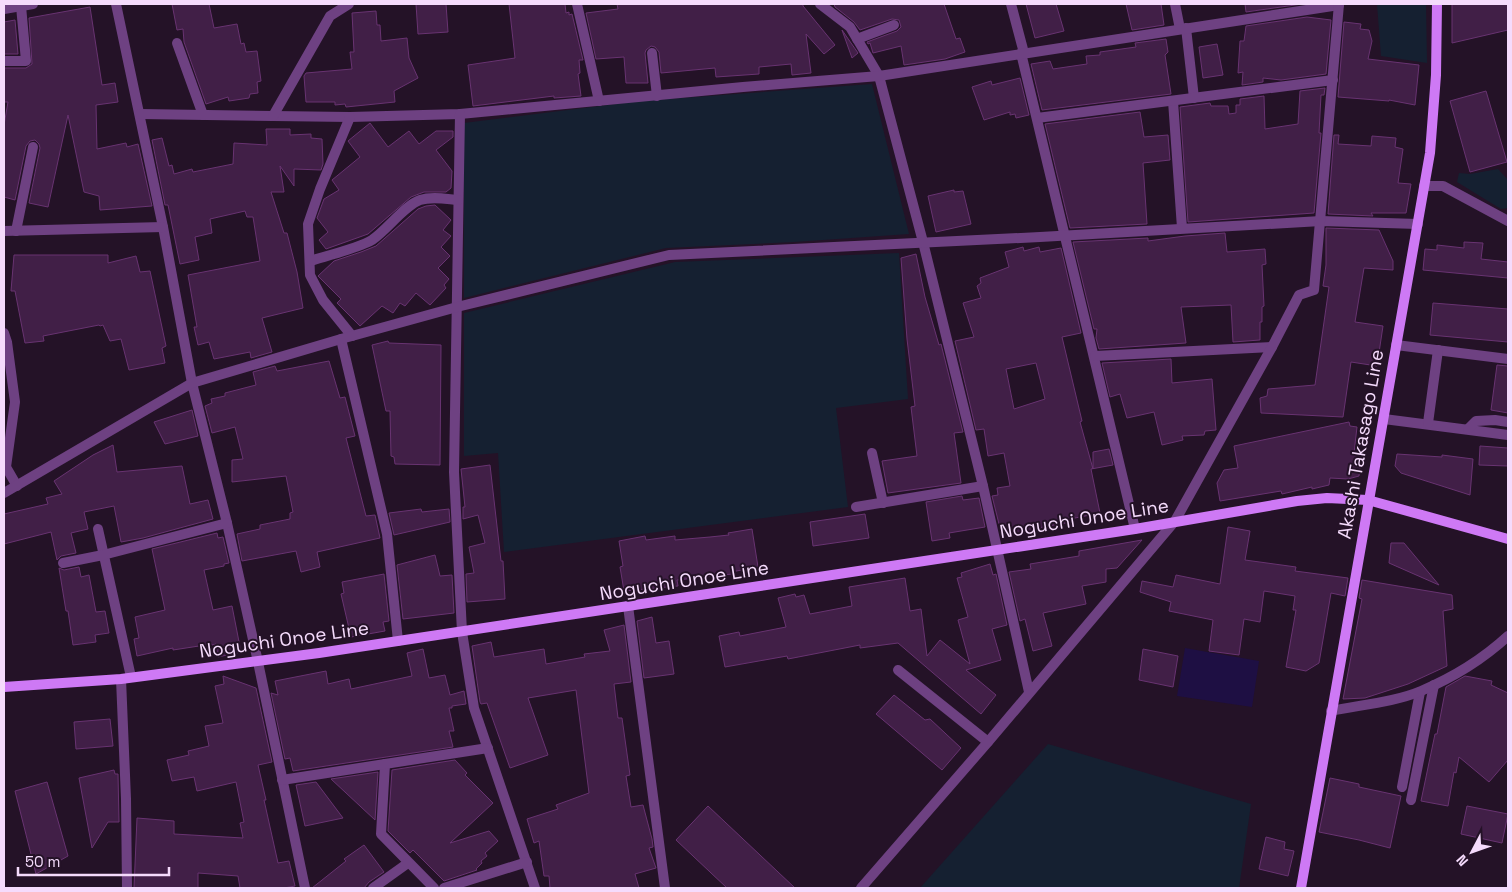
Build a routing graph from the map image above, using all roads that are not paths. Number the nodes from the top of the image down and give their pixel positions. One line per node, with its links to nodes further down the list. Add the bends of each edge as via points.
1 (33, 4): 10 (street)
2 (116, 4): 25 (street)
3 (349, 4): 28 (street, via 330,16)
4 (577, 4): 23 (street)
5 (820, 4): 14 (street, via 850,27)
6 (1011, 4): 17 (street)
7 (1175, 4): 13 (street)
8 (1339, 4): 13 (street); 20 (street)
9 (1437, 4): 32 (main road, Akashi Takasago Line, via 1434,106)
10 (22, 6): 11 (street); 18 (street, via 26,61)
11 (4, 9)
12 (894, 25): 14 (street)
13 (1183, 28): 17 (street); 22 (street)
14 (857, 39): 19 (street)
15 (177, 43): 27 (street)
16 (652, 52): 21 (street)
17 (1022, 53): 19 (street); 30 (street)
18 (4, 61)
19 (879, 76): 21 (street); 42 (street)
20 (1333, 80): 22 (street); 34 (street)
21 (657, 96): 23 (street)
22 (1194, 98): 24 (street)
23 (599, 101): 26 (street)
24 (1173, 101): 30 (street); 38 (street)
25 (140, 114): 27 (street); 37 (street)
26 (460, 114): 29 (street); 33 (street)
27 (203, 115): 28 (street)
28 (273, 116): 29 (street)
29 (350, 117): 43 (street, via 308,224)
30 (1037, 118): 41 (street)
31 (33, 147): 40 (street)
32 (1424, 186): 35 (street, via 1443,186); 36 (main road, Akashi Takasago Line)
33 (458, 200): 43 (street, via 418,200 370,241); 44 (street)
34 (1321, 220): 36 (street); 38 (street); 49 (street, via 1314,290 1299,295)
35 (1508, 221)
36 (1418, 224): 48 (main road, Akashi Takasago Line)
37 (163, 227): 40 (street); 53 (street)
38 (1182, 228): 41 (street)
39 (4, 231): 40 (street)
40 (16, 231)
41 (1066, 236): 42 (street); 51 (street)
42 (923, 242): 44 (street, via 669,254); 61 (street)
43 (310, 261): 45 (street, via 310,275 323,300)
44 (457, 307): 45 (street); 75 (street, via 454,472)
45 (352, 336): 47 (street)
46 (5, 339): 60 (street, via 15,402 6,467)
47 (341, 339): 53 (street); 77 (street, via 387,534)
48 (1396, 345): 50 (street); 54 (main road, Akashi Takasago Line)
49 (1272, 347): 51 (street); 66 (street)
50 (1438, 350): 52 (street); 56 (street)
51 (1095, 356): 69 (street)
52 (1508, 359)
53 (192, 383): 60 (street); 67 (street)
54 (1384, 419): 56 (street); 63 (main road, Akashi Takasago Line)
55 (1508, 422): 57 (street, via 1476,421)
56 (1428, 424): 57 (street)
57 (1468, 429): 58 (street)
58 (1508, 434)
59 (872, 453): 64 (street)
60 (17, 486): 62 (street)
61 (983, 486): 64 (street); 71 (street)
62 (4, 493)
63 (1368, 500): 66 (main road, Noguchi Onoe Line, via 1327,498); 70 (main road, Noguchi Onoe Line); 85 (main road, Akashi Takasago Line)
64 (883, 503): 65 (street)
65 (856, 507)
66 (1175, 522): 69 (main road, Noguchi Onoe Line); 83 (street)
67 (227, 523): 72 (street); 78 (street)
68 (98, 529): 72 (street)
69 (1135, 529): 71 (main road, Noguchi Onoe Line)
70 (1508, 539)
71 (998, 549): 74 (main road, Noguchi Onoe Line); 83 (street)
72 (103, 555): 73 (street); 80 (street)
73 (63, 563)
74 (628, 606): 75 (main road, Noguchi Onoe Line); 100 (street)
75 (462, 632): 77 (main road, Noguchi Onoe Line); 87 (street, via 474,708)
76 (1508, 636): 81 (street, via 1494,649)
77 (398, 641): 78 (main road, Noguchi Onoe Line)
78 (258, 662): 80 (main road, Noguchi Onoe Line); 89 (street)
79 (898, 670): 86 (street)
80 (126, 678): 82 (main road, Noguchi Onoe Line); 94 (street)
81 (1434, 685): 84 (street); 91 (street)
82 (4, 687)
83 (1029, 692): 86 (street)
84 (1420, 692): 85 (street); 90 (street)
85 (1331, 711): 102 (main road, Akashi Takasago Line)
86 (988, 742): 101 (street)
87 (488, 748): 88 (street); 92 (street)
88 (385, 764): 89 (street); 93 (street, via 381,834)
89 (282, 780): 95 (street)
90 (1402, 787)
91 (1411, 800)
92 (527, 862): 98 (street); 99 (street)
93 (408, 863): 96 (street); 97 (street)
94 (127, 888)
95 (305, 888)
96 (373, 888)
97 (434, 888)
98 (444, 888)
99 (535, 888)
100 (665, 888)
101 (860, 888)
102 (1301, 888)

